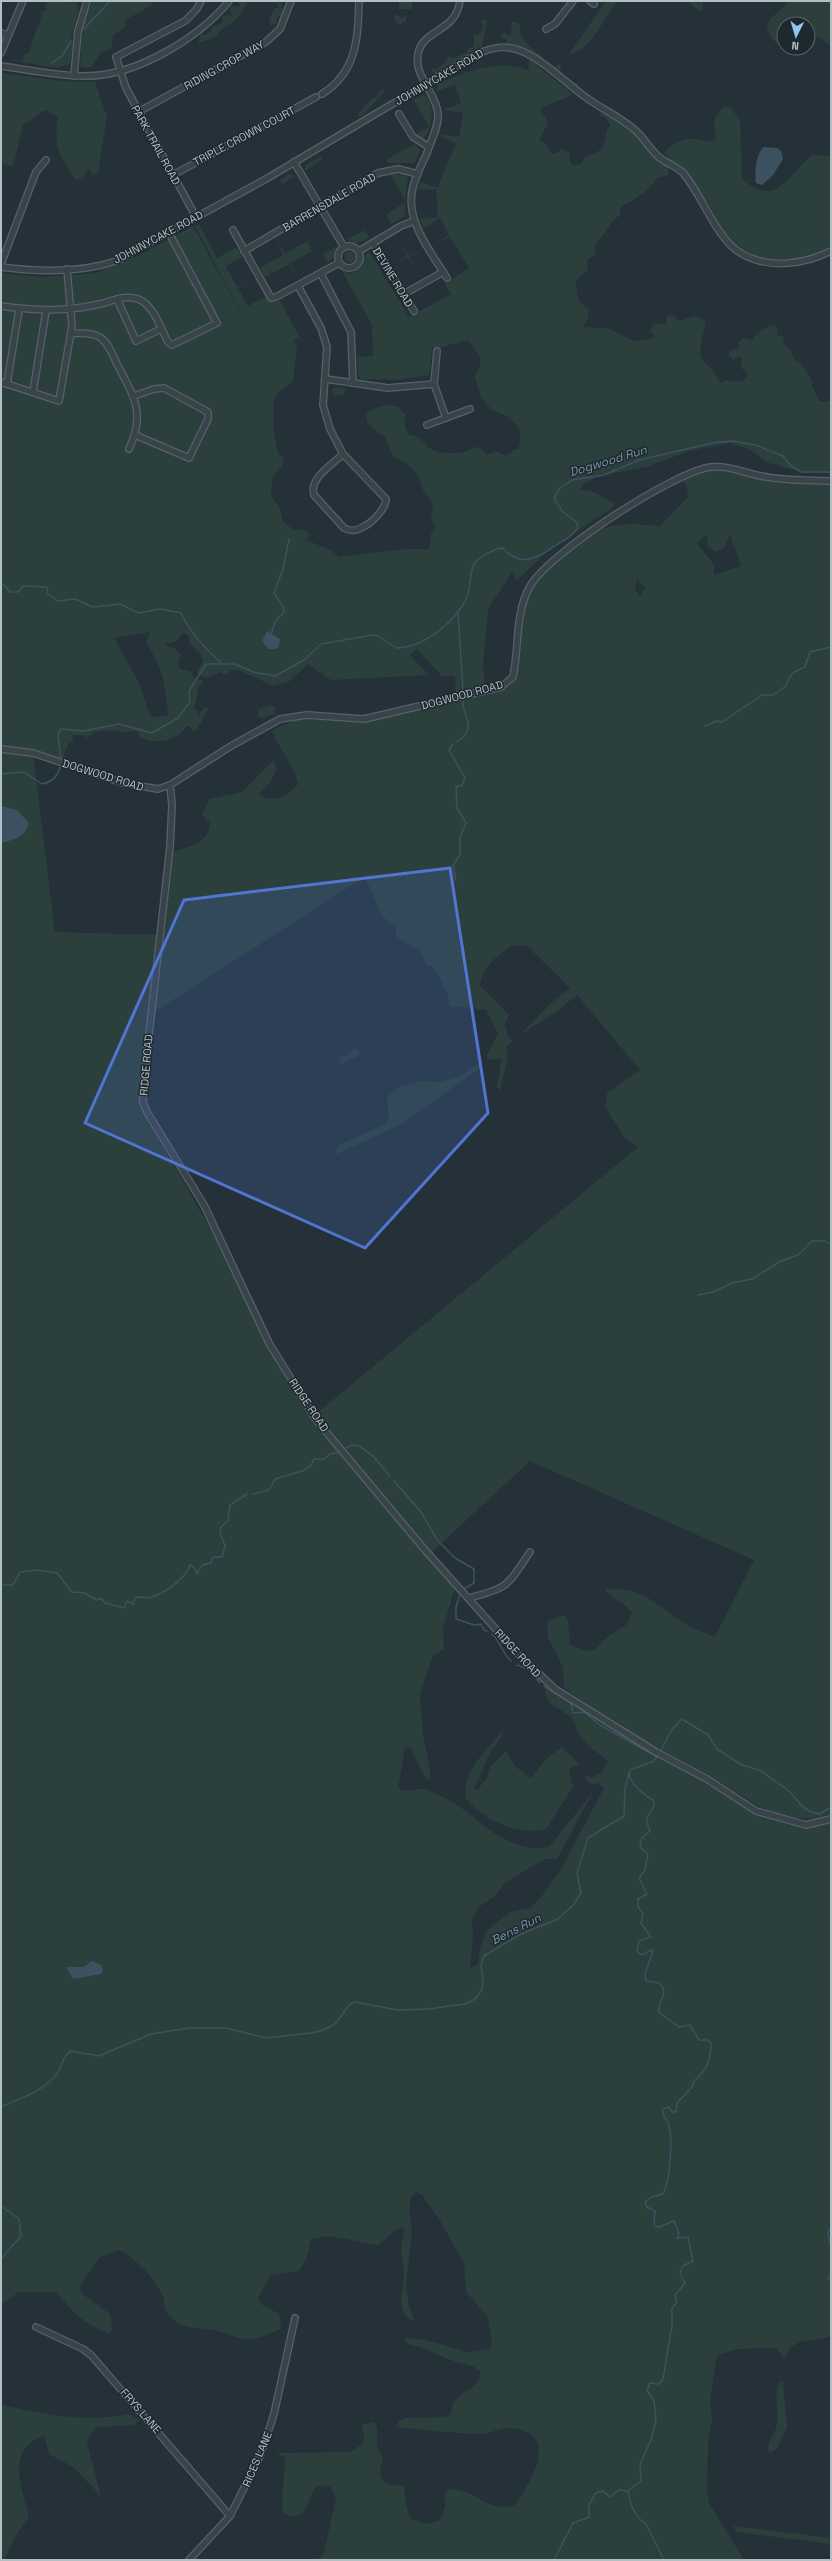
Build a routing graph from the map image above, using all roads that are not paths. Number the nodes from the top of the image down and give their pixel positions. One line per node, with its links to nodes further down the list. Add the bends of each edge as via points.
1 (23, 1): 11 (street)
2 (87, 1): 15 (street, via 78,31)
3 (201, 1): 14 (street, via 191,16 178,25 117,55)
4 (229, 1): 14 (street, via 197,32 137,65)
5 (290, 1): 19 (street, RIDING CROP WAY, via 282,24 266,42)
6 (359, 1): 17 (street, via 358,40 353,59 336,84)
7 (460, 1): 16 (street, via 452,21 420,48 418,66)
8 (573, 1): 9 (street, via 555,24)
9 (546, 29)
10 (1, 33): 11 (street)
11 (8, 35): 12 (street)
12 (1, 53)
13 (1, 66): 15 (street)
14 (119, 71): 15 (street); 19 (street, PARK TRAIL ROAD)
15 (74, 76)
16 (426, 84): 21 (street, via 435,100 438,113 436,129); 23 (street, JOHNNYCAKE ROAD); 35 (street, JOHNNYCAKE ROAD, via 488,49 504,47 521,51 591,102 629,125 660,158 679,169 705,204 721,234 743,254 769,262 794,262 813,259)
17 (322, 94)
18 (316, 97): 25 (street, TRIPLE CROWN COURT)
19 (138, 112): 25 (street, PARK TRAIL ROAD)
20 (399, 114): 21 (street, via 413,137)
21 (429, 147): 24 (street)
22 (46, 160): 37 (street, via 36,172)
23 (294, 162): 26 (street); 27 (street, JOHNNYCAKE ROAD)
24 (418, 174): 26 (street, BARRENSDALE ROAD, via 398,169 383,171); 28 (street, via 411,194)
25 (173, 175): 27 (street, PARK TRAIL ROAD)
26 (320, 207): 32 (street); 33 (street, BARRENSDALE ROAD)
27 (196, 217): 30 (street, JOHNNYCAKE ROAD)
28 (414, 221): 31 (street); 39 (street)
29 (233, 230): 33 (street)
30 (168, 233): 38 (street, JOHNNYCAKE ROAD, via 116,261); 50 (street, via 217,323 172,345)
31 (373, 243): 34 (street); 43 (street, DEVINE ROAD)
32 (344, 247): 34 (street, via 350,246); 36 (street, via 339,253)
33 (244, 251): 42 (street, via 271,298)
34 (359, 251): 36 (street, via 360,259 357,266 350,269)
35 (831, 251)
36 (339, 264): 40 (street)
37 (1, 266): 38 (street, JOHNNYCAKE ROAD, via 35,270)
38 (67, 269): 47 (street)
39 (443, 272): 41 (street); 43 (street)
40 (321, 274): 42 (street); 55 (street, via 351,332)
41 (447, 278)
42 (298, 286): 53 (street, via 325,338 328,354)
43 (404, 294): 49 (street, DEVINE ROAD)
44 (117, 299): 47 (street, via 87,307); 50 (street, via 132,297 142,301 150,309); 50 (street, via 136,341)
45 (1, 306): 46 (street)
46 (20, 308): 48 (street); 56 (street)
47 (70, 308): 48 (street); 51 (street)
48 (46, 311): 58 (street)
49 (414, 311)
50 (161, 329)
51 (70, 333): 58 (street, via 59,401); 59 (street, via 100,337 107,344)
52 (437, 350): 57 (street)
53 (326, 379): 55 (street); 65 (street, via 323,398 325,414 330,430)
54 (1, 382): 56 (street)
55 (353, 383): 57 (street, via 388,388)
56 (7, 384): 58 (street)
57 (434, 384): 61 (street)
58 (33, 392)
59 (134, 396): 63 (street, via 138,414); 63 (street, via 164,388 208,412 208,419 188,458)
60 (470, 410): 61 (street)
61 (446, 418): 62 (street)
62 (427, 425)
63 (135, 435): 64 (street)
64 (129, 449)
65 (343, 454): 65 (street, via 315,480 312,490 344,528 356,532 383,510 386,499)
66 (831, 481): 68 (street, DOGWOOD ROAD, via 771,478 716,466 690,473 602,522 535,578 526,593 513,677 506,684 364,719 307,715 280,719 231,746)
67 (1, 749): 68 (street, DOGWOOD ROAD, via 33,753 145,789 158,789)
68 (170, 785): 70 (street, RIDGE ROAD, via 170,847 143,1088 144,1108 204,1205 269,1342 317,1421 425,1550)
69 (530, 1552): 70 (street, via 502,1589)
70 (469, 1598): 71 (street, RIDGE ROAD, via 546,1682 656,1752 707,1779 763,1814 806,1825)
71 (831, 1819)
72 (295, 2318): 74 (street, RICES LANE, via 265,2444)
73 (36, 2327): 74 (street, FRYS LANE, via 91,2355)
74 (230, 2516): 75 (street, RICES LANE)
75 (189, 2560)

